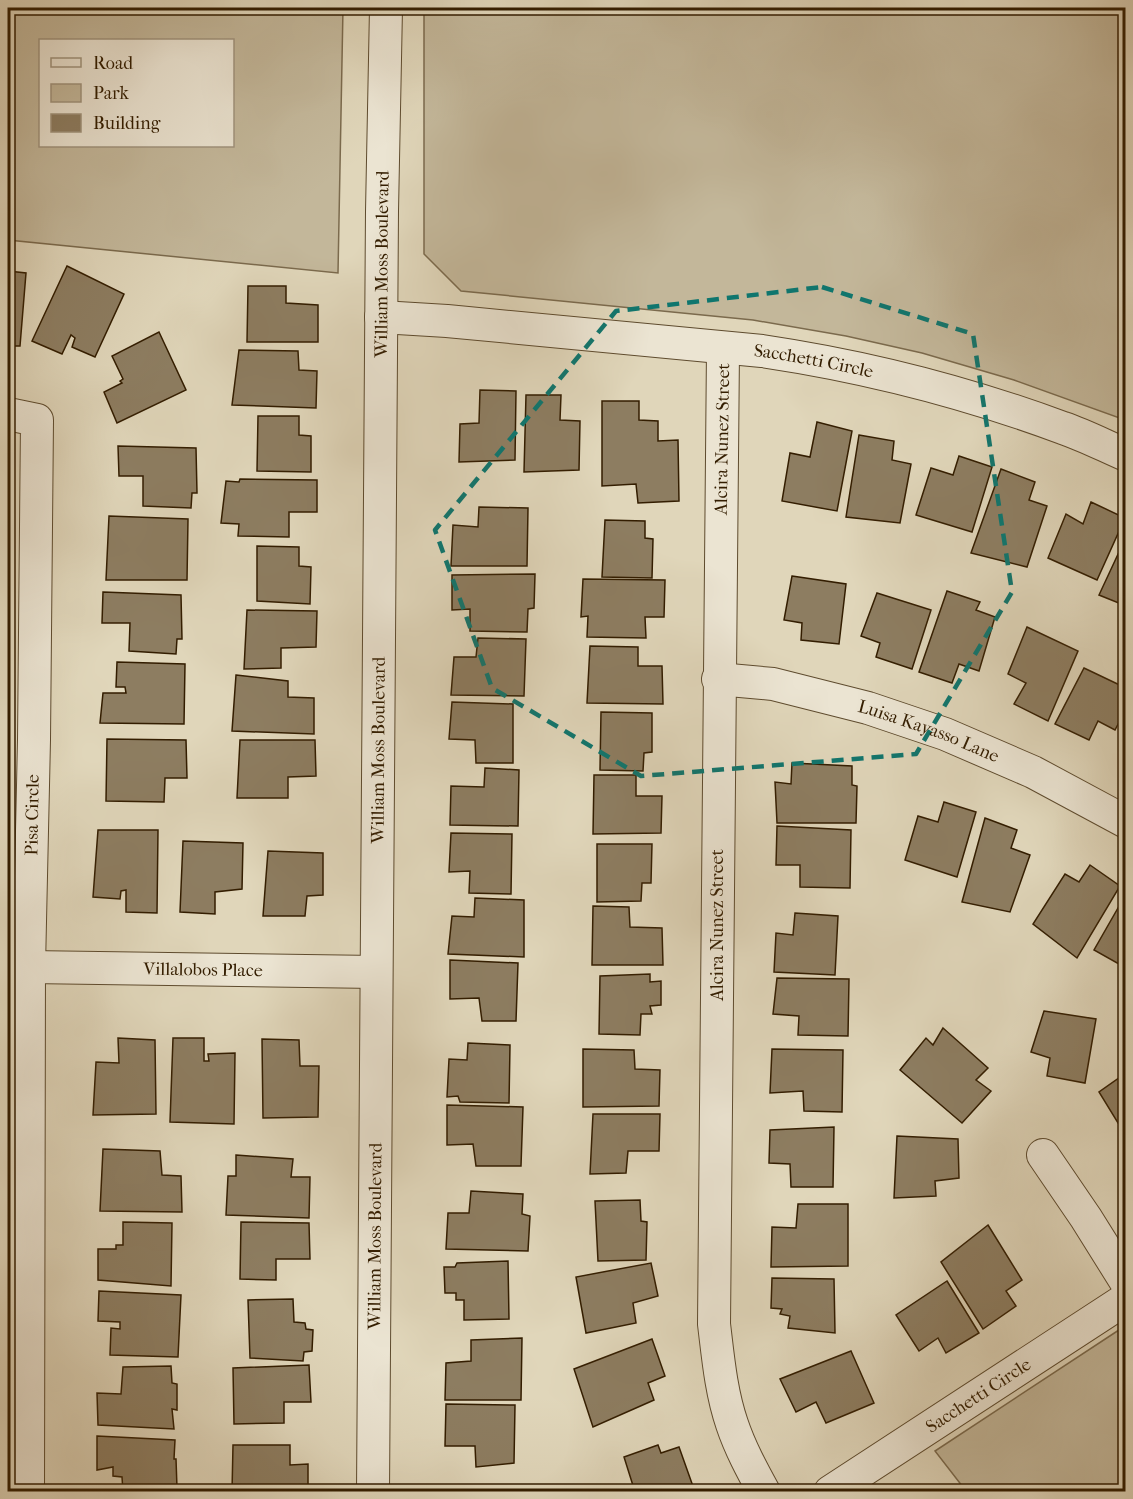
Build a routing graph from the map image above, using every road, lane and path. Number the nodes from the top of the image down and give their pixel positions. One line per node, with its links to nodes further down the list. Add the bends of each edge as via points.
1 (386, 8): 2 (street, William Moss Boulevard)
2 (381, 317): 3 (street, Sacchetti Circle); 10 (street, William Moss Boulevard)
3 (723, 349): 5 (street, Sacchetti Circle, via 810,359 974,398 1064,428); 6 (street, Alcira Nunez Street)
4 (8, 414): 7 (street, Pisa Circle, via 37,420)
5 (1125, 455)
6 (718, 679): 8 (street, Luisa Kayasso Lane, via 773,684 868,708 945,734 1033,772); 17 (street, Alcira Nunez Street, via 714,1324 731,1424)
7 (21, 739): 9 (street, Pisa Circle)
8 (1125, 822)
9 (29, 967): 10 (street, Villalobos Place); 14 (street, Pisa Circle)
10 (376, 972): 16 (street, William Moss Boulevard)
11 (1042, 1155): 12 (street)
12 (1125, 1282)
13 (1125, 1299): 18 (street, Sacchetti Circle)
14 (18, 1319): 15 (street, Pisa Circle)
15 (28, 1491)
16 (373, 1491)
17 (764, 1491)
18 (830, 1491)

